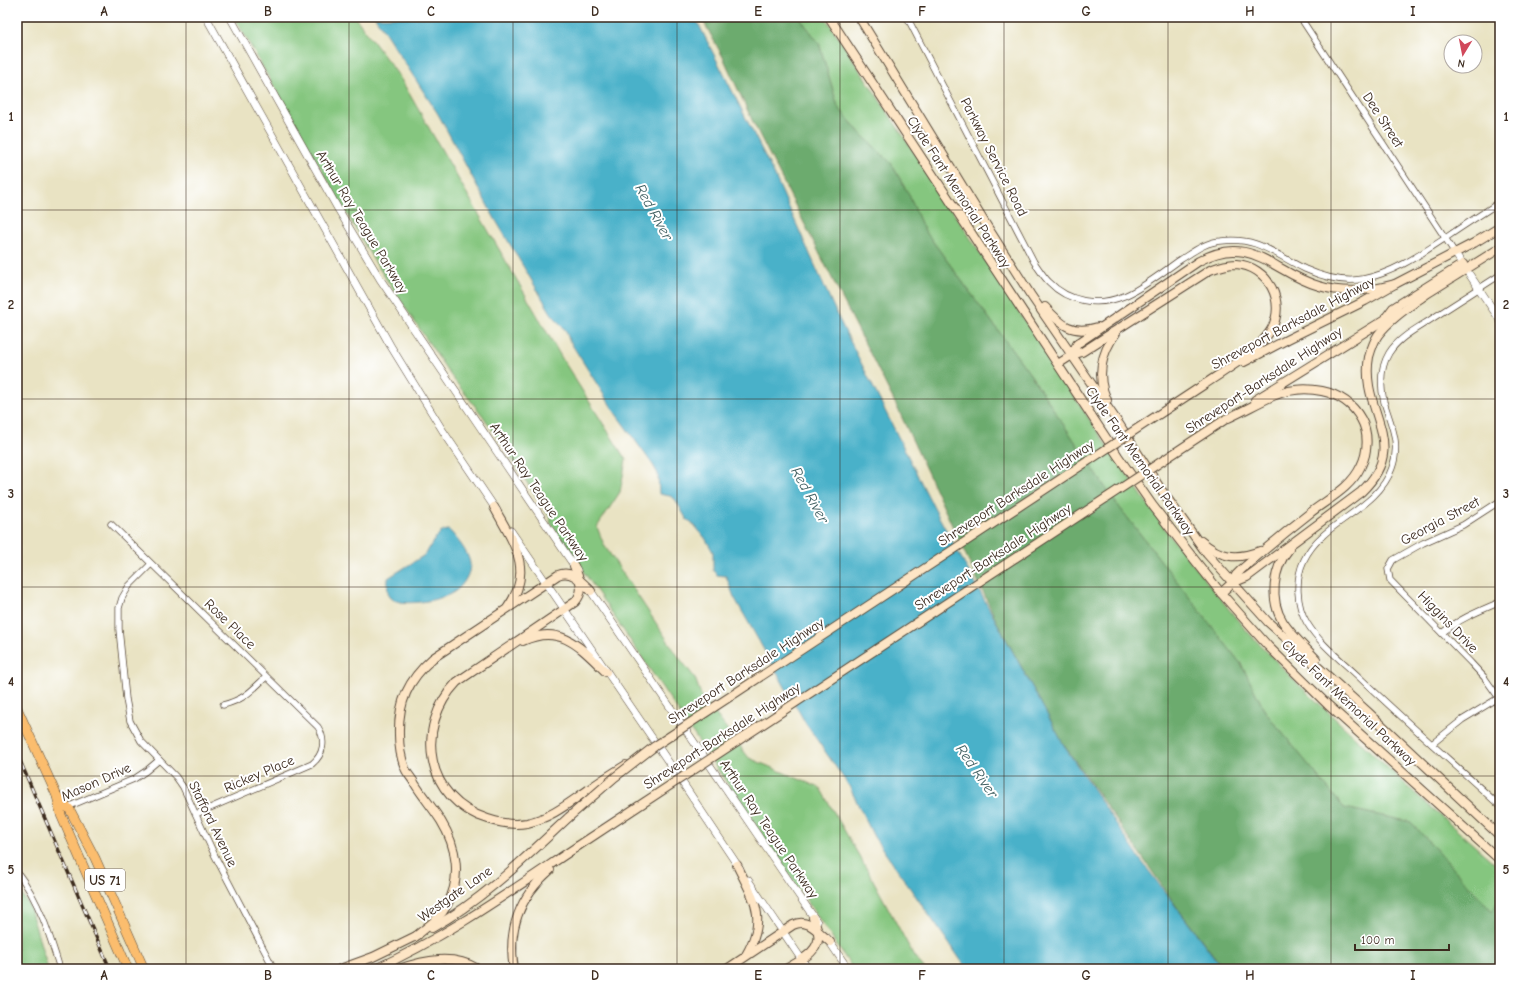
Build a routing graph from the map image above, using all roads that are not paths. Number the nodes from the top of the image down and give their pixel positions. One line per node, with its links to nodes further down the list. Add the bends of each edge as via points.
1 (206, 17): 28 (street, via 390,345 443,432)
2 (230, 17): 35 (street, Arthur Ray Teague Parkway, via 380,279)
3 (829, 17): 23 (main road, Clyde Fant Memorial Parkway)
4 (859, 17): 16 (main road, Clyde Fant Memorial Parkway)
5 (907, 17): 9 (street, Parkway Service Road, via 1034,262 1049,282 1072,297 1100,301 1125,296 1198,248 1218,241 1245,240 1260,244 1317,274 1349,280 1382,274 1431,248)
6 (1300, 17): 9 (street, Dee Street)
7 (1500, 202): 9 (street, Parkway Service Road)
8 (1500, 227): 11 (main road, Shreveport Barksdale Highway)
9 (1446, 237): 11 (street, Dee Street)
10 (1500, 248): 12 (main road)
11 (1455, 253): 12 (street); 14 (main road, Shreveport Barksdale Highway)
12 (1464, 266): 15 (street); 17 (main road); 18 (main road, via 1392,308)
13 (1500, 275): 15 (street)
14 (1394, 284): 20 (main road, via 1361,291 1332,290 1312,284 1259,256 1238,251 1220,252 1199,261); 24 (main road, Shreveport Barksdale Highway)
15 (1479, 288): 19 (street); 52 (street, via 1404,337 1388,354 1382,371 1381,388 1395,433 1396,446 1392,469 1386,481 1369,501 1324,535 1310,549 1302,566 1298,584 1300,606 1315,635)
16 (1030, 294): 20 (main road, via 1057,321 1070,329 1090,330); 22 (main road, Clyde Fant Memorial Parkway)
17 (1425, 295): 18 (main road, Shreveport-Barksdale Highway); 31 (main road, via 1378,335 1370,354 1367,380 1384,450 1376,474 1361,492)
18 (1384, 320): 25 (main road, Shreveport-Barksdale Highway)
19 (1500, 320)
20 (1106, 324): 22 (main road, via 1077,344)
21 (1119, 329): 22 (main road, via 1082,352); 24 (main road, via 1219,266 1238,264 1256,270 1270,283 1274,293 1277,303 1274,324 1265,338 1249,354); 26 (main road, via 1105,351 1101,379 1106,398)
22 (1072, 355): 23 (main road); 26 (main road, Clyde Fant Memorial Parkway)
23 (1058, 364): 40 (main road, Clyde Fant Memorial Parkway, via 1153,506)
24 (1205, 384): 53 (main road, Shreveport Barksdale Highway, bridge)
25 (1226, 419): 32 (main road, via 1273,396 1311,390 1330,393 1346,401 1363,422 1366,450 1356,475 1342,490); 61 (main road, Shreveport-Barksdale Highway, bridge)
26 (1119, 424): 30 (main road, Clyde Fant Memorial Parkway)
27 (1500, 501): 33 (street, Georgia Street, via 1463,524)
28 (494, 506): 37 (street); 43 (main road, via 516,550 521,569 514,598)
29 (111, 524): 34 (street, Rose Place)
30 (1189, 530): 32 (main road, via 1223,555 1247,556); 38 (main road, Clyde Fant Memorial Parkway)
31 (1296, 540): 38 (main road, via 1247,577); 50 (main road, via 1278,567 1275,591 1278,612 1295,637)
32 (1265, 550): 38 (main road, via 1242,569)
33 (1392, 561): 44 (street, Higgins Drive, via 1388,569 1390,580)
34 (151, 564): 47 (street, Rose Place); 55 (street, Stafford Avenue, via 124,592 119,608 119,623 130,721 141,741)
35 (574, 566): 36 (main road); 39 (street, Arthur Ray Teague Parkway)
36 (579, 580): 37 (main road, via 564,573); 39 (main road); 42 (main road, via 579,597)
37 (546, 583): 42 (street); 43 (main road)
38 (1232, 583): 40 (main road); 50 (main road, Clyde Fant Memorial Parkway, via 1268,622)
39 (591, 591): 68 (street, Arthur Ray Teague Parkway)
40 (1221, 592): 63 (main road, Clyde Fant Memorial Parkway, via 1268,646 1311,689)
41 (1500, 602): 44 (street, via 1452,624)
42 (564, 610): 45 (main road); 46 (street)
43 (504, 611): 71 (main road, via 425,665 411,682 400,706 399,743 405,768 441,821 454,849 456,862 453,892 446,906 438,917)
44 (1442, 633): 48 (street, Higgins Drive, via 1484,677)
45 (507, 650): 46 (main road, via 534,637 559,637 578,645); 53 (main road, bridge, via 457,682 447,693 440,705 431,735 433,765 445,788 472,812 496,821 526,823 550,815)
46 (606, 672): 64 (street)
47 (266, 677): 49 (street, via 247,695); 54 (street, Rose Place, via 318,727 323,736)
48 (1499, 698): 52 (street, via 1462,720)
49 (223, 705)
50 (1363, 707): 60 (main road, Clyde Fant Memorial Parkway)
51 (17, 708): 57 (main road, US 71)
52 (1432, 744): 56 (street)
53 (655, 746): 59 (main road, Shreveport Barksdale Highway, bridge)
54 (323, 747): 58 (street, Rickey Place, via 320,756 312,764)
55 (159, 760): 57 (street, Mason Drive, via 134,779); 58 (street, Stafford Avenue, via 180,782)
56 (1500, 806)
57 (64, 809): 66 (main road, US 71, via 96,858); 67 (main road, US 71)
58 (196, 814): 78 (street, Stafford Avenue, via 232,890)
59 (569, 817): 71 (main road, Westgate Lane, via 477,899)
60 (1500, 836)
61 (578, 846): 62 (main road, Westgate Lane)
62 (571, 851): 80 (main road, Westgate Lane, via 442,935); 83 (main road, via 544,875 522,903 513,928)
63 (1500, 860)
64 (737, 865): 69 (street); 73 (main road, via 754,899 758,915 756,935)
65 (17, 872): 75 (street, via 32,894 47,928)
66 (117, 905): 67 (main road); 77 (main road, US 71)
67 (103, 912): 76 (main road, US 71)
68 (813, 918): 70 (main road); 72 (street, Arthur Ray Teague Parkway)
69 (783, 932): 70 (main road, via 801,922 809,924); 73 (main road); 74 (street)
70 (818, 932): 72 (main road); 74 (main road, via 815,948)
71 (415, 937): 79 (main road, Westgate Lane)
72 (830, 942): 87 (street, Arthur Ray Teague Parkway)
73 (745, 957): 84 (main road)
74 (802, 959): 85 (main road); 86 (street)
75 (60, 969)
76 (128, 969)
77 (144, 969)
78 (274, 969)
79 (340, 969)
80 (375, 969)
81 (399, 969): 82 (main road, via 443,959 455,960)
82 (478, 969)
83 (514, 969)
84 (727, 969)
85 (786, 969)
86 (808, 969)
87 (848, 969)

